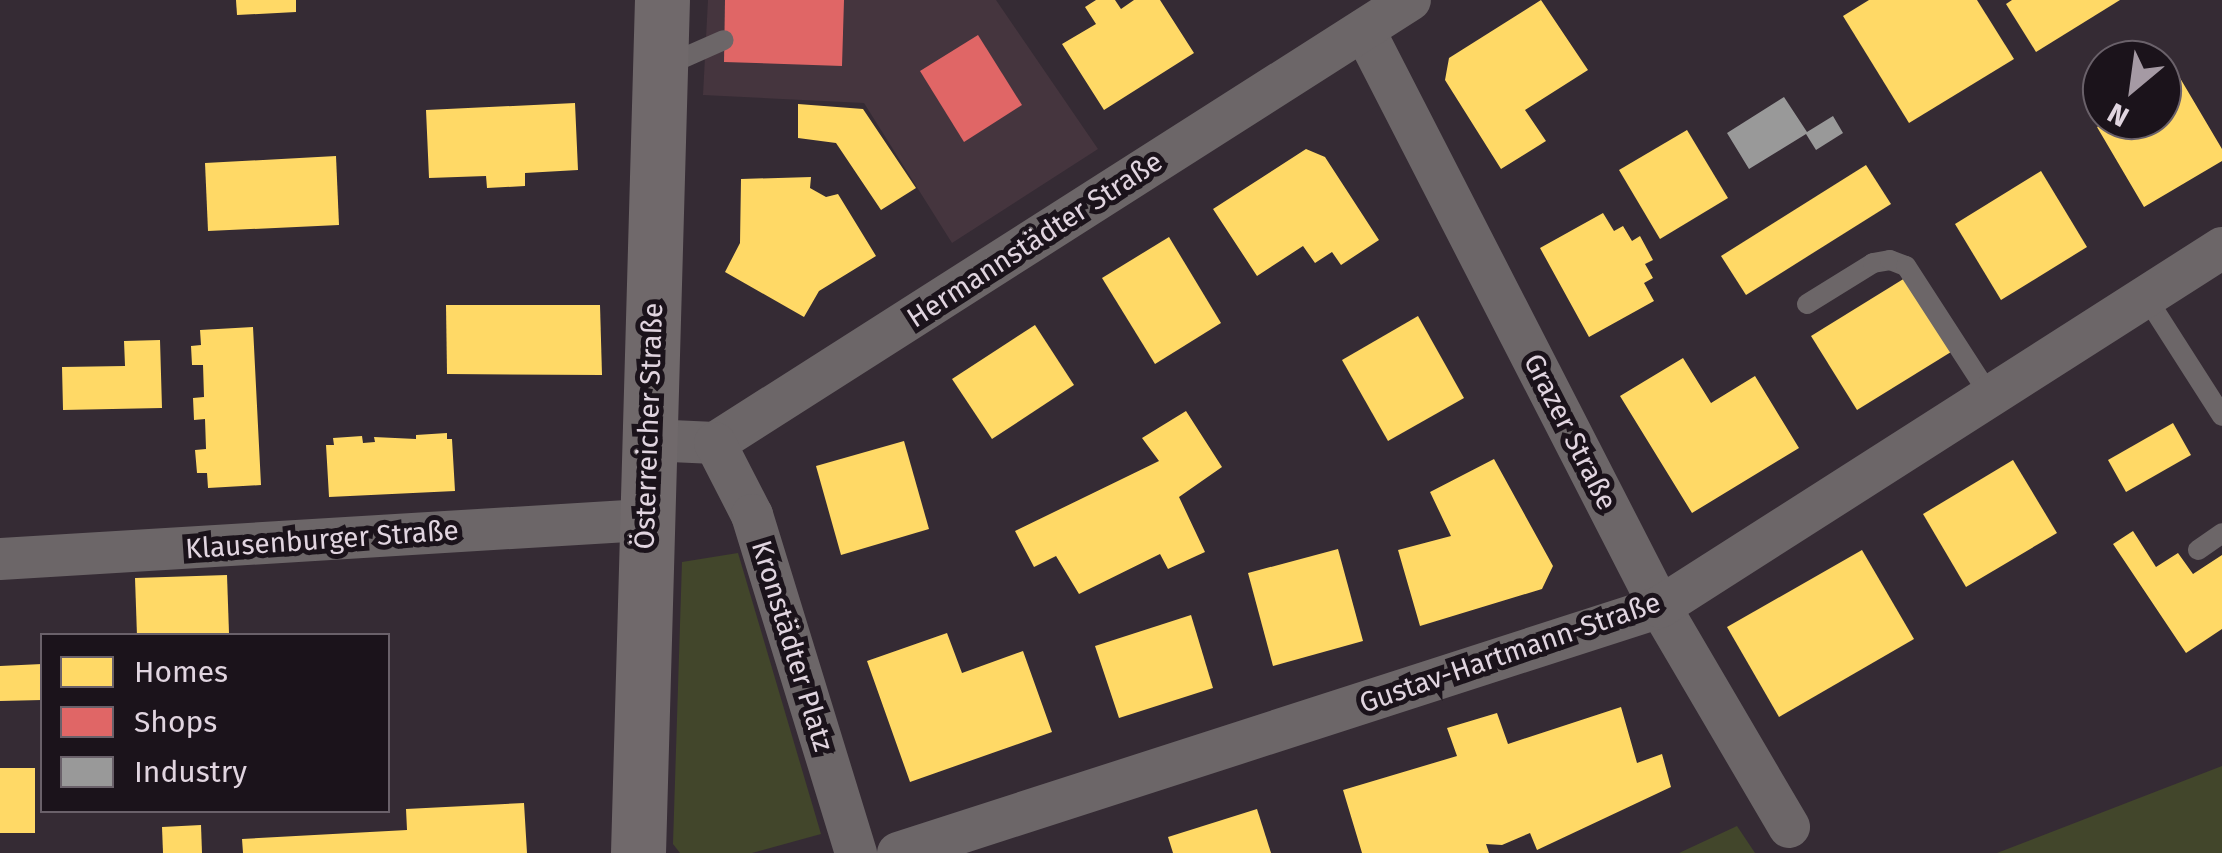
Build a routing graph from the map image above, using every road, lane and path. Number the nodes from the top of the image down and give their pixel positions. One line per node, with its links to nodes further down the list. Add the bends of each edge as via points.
1 (662, 0): 5 (street, Österreicher Straße)
2 (1410, 0): 3 (street, Hermannstädter Straße)
3 (1364, 30): 12 (street, Hermannstädter Straße); 17 (street, Grazer Straße)
4 (724, 40): 5 (lane)
5 (664, 67): 11 (street, Österreicher Straße)
6 (2222, 248): 7 (street, Gustav-Hartmann-Straße)
7 (2146, 297): 9 (street, Gustav-Hartmann-Straße); 10 (lane)
8 (1807, 304): 9 (lane, via 1873,264 1890,260 1906,266)
9 (1990, 396): 17 (street, Gustav-Hartmann-Straße)
10 (2222, 416)
11 (648, 440): 12 (street); 13 (street, Österreicher Straße)
12 (715, 444): 20 (street, Kronstädter Platz, via 752,516)
13 (644, 520): 16 (street, Klausenburger Straße); 19 (street, Österreicher Straße)
14 (2222, 533): 15 (lane)
15 (2198, 550)
16 (0, 560)
17 (1660, 607): 18 (street, Grazer Straße); 21 (street, Gustav-Hartmann-Straße)
18 (1789, 827)
19 (638, 853)
20 (856, 853)
21 (898, 853)

